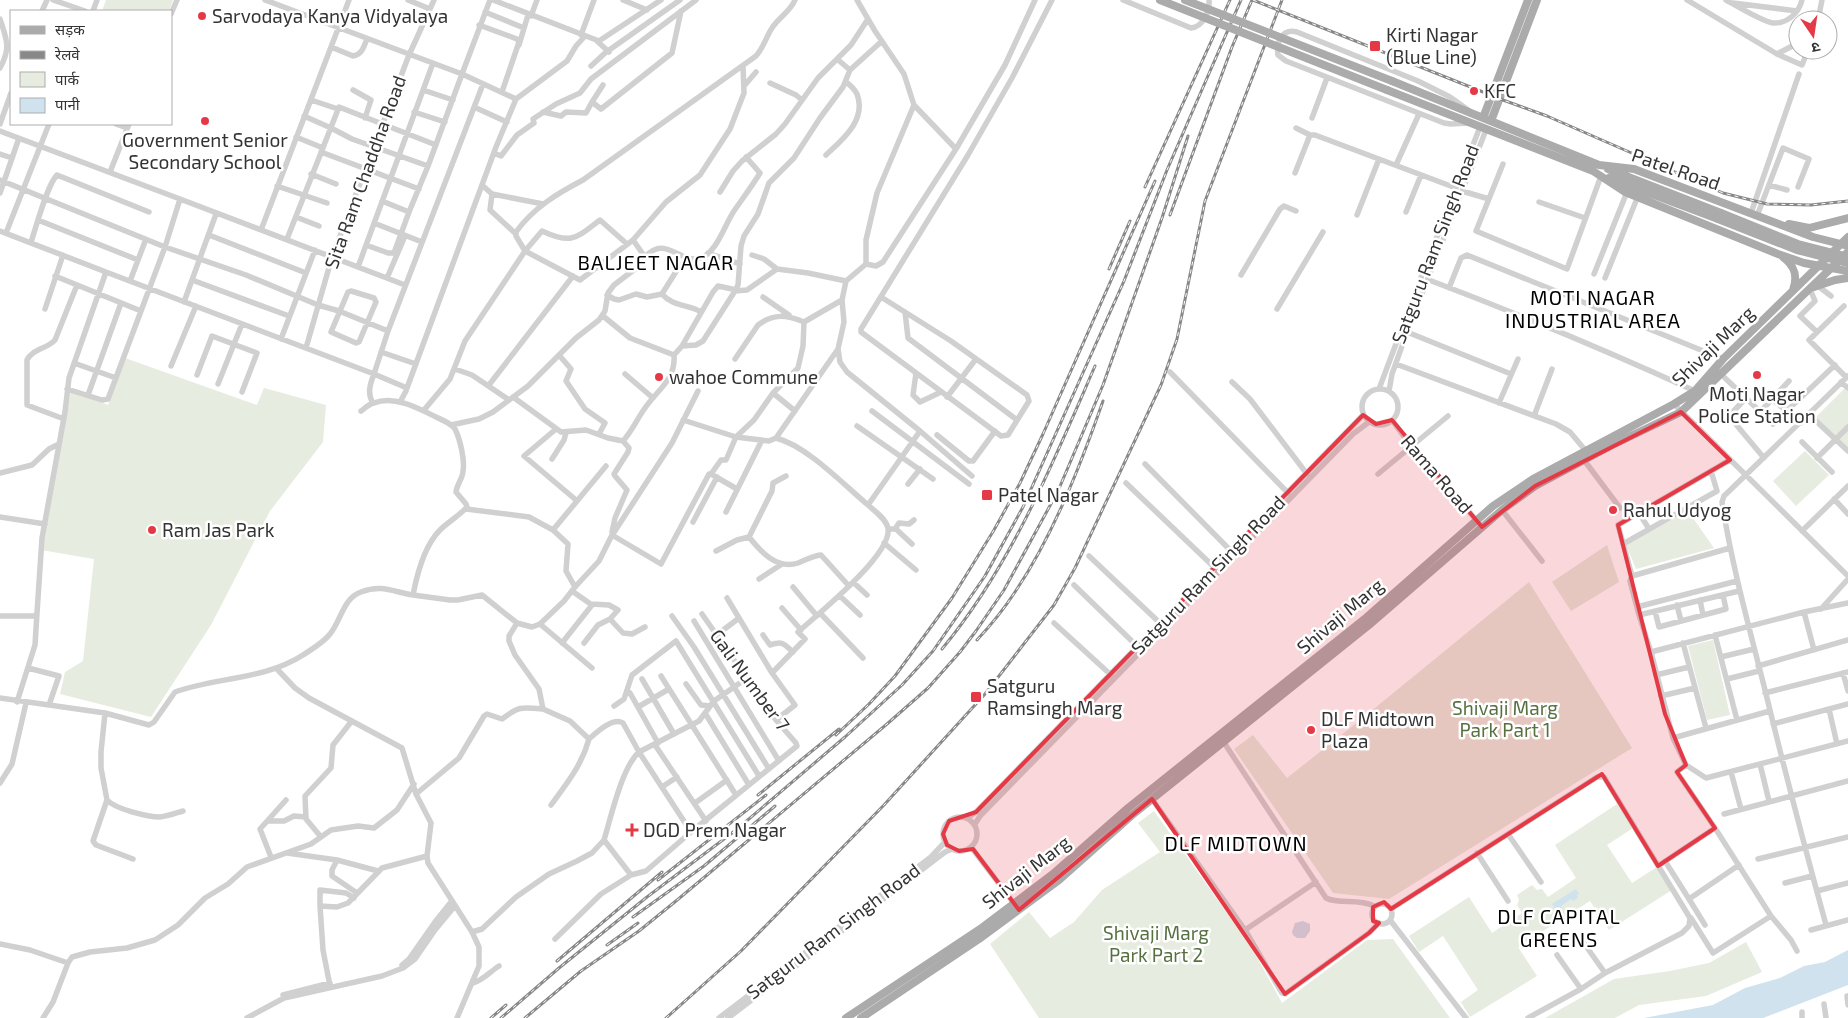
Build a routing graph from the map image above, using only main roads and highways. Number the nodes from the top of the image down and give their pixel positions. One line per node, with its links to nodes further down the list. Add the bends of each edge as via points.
1 (1160, 0): 8 (main road, Patel Road, bridge)
2 (1185, 0): 5 (main road, Patel Road, bridge)
3 (1528, 0): 5 (main road)
4 (1537, 0): 6 (main road)
5 (1483, 118): 6 (main road, Patel Road)
6 (1491, 121): 7 (main road, Patel Road)
7 (1599, 165): 9 (main road); 11 (main road, Patel Road, via 1634,168)
8 (1593, 171): 9 (main road); 14 (main road, Patel Road, via 1627,192)
9 (1719, 216): 17 (main road, bridge, via 1798,244); 18 (main road, bridge, via 1797,250)
10 (1848, 218): 11 (main road, via 1808,228)
11 (1773, 222): 13 (main road, Patel Road); 14 (main road, via 1782,231 1781,241 1773,248)
12 (1848, 237): 13 (main road, Shivaji Marg)
13 (1844, 245): 19 (main road, Shivaji Marg)
14 (1764, 248): 16 (main road, Patel Road)
15 (1848, 252): 20 (main road, Shivaji Marg)
16 (1778, 254): 19 (main road, Patel Road); 24 (main road, via 1794,269 1796,278)
17 (1848, 257)
18 (1848, 264)
19 (1819, 266): 20 (main road, Patel Road); 24 (main road, Shivaji Marg)
20 (1832, 268): 21 (main road, Patel Road); 23 (main road, Shivaji Marg)
21 (1848, 271)
22 (1848, 278): 23 (main road)
23 (1810, 289): 25 (main road, Shivaji Marg, via 1681,412 1535,486 1502,510 1369,625 1152,799 1059,880)
24 (1792, 292): 25 (main road, Shivaji Marg, via 1695,391 1533,479 1493,506 1366,617 1128,808)
25 (1017, 907): 26 (main road, Shivaji Marg, via 983,926); 27 (main road, Shivaji Marg, via 979,939)
26 (846, 1018)
27 (861, 1018)

